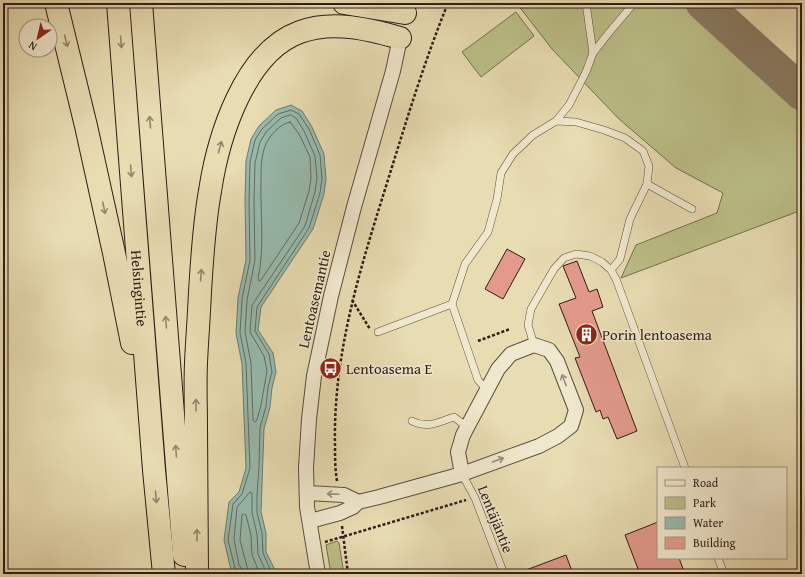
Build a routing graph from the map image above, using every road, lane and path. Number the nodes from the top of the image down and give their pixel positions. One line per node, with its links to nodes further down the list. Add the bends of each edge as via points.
1 (56, 3): 25 (highway, one-way to 25, via 114,253 131,338 138,402)
2 (118, 3): 25 (highway, Helsingintie, one-way to 25)
3 (141, 3): 36 (highway, Helsingintie, one-way to 3)
4 (344, 3): 8 (highway)
5 (448, 3): 15 (path, via 410,108)
6 (586, 3): 10 (lane)
7 (634, 3): 10 (lane)
8 (406, 13)
9 (400, 38): 27 (street, Lentoasemantie, via 331,296 314,376 306,468); 37 (highway, one-way to 9, via 196,365 203,244 210,190 220,144 231,111 253,70 273,49 299,32 341,26)
10 (593, 53): 11 (lane, via 569,105)
11 (556, 121): 12 (lane, via 576,122 626,138 642,151 649,166); 16 (lane, via 534,135 513,154 501,173 488,232 465,264)
12 (647, 184): 13 (lane); 14 (lane, via 630,219 620,259)
13 (692, 209)
14 (611, 270): 20 (lane, via 590,256 576,254 564,258 554,268 531,309 528,325); 24 (lane)
15 (352, 300): 18 (path, via 370,329); 28 (path, via 340,357 334,416)
16 (452, 304): 18 (lane); 21 (lane, via 478,380)
17 (510, 329): 19 (path)
18 (378, 332)
19 (478, 341)
20 (534, 345): 21 (street, via 511,354 498,369); 26 (street, one-way to 20, via 539,446 571,426 576,410 557,361 549,350)
21 (487, 390): 23 (street)
22 (412, 421): 23 (lane, via 426,426 454,417)
23 (467, 427): 26 (street, via 458,452)
24 (685, 467)
25 (154, 470): 35 (highway, Helsingintie, one-way to 35)
26 (462, 474): 29 (lane, Lentäjäntie); 30 (street)
27 (307, 493): 28 (street, one-way to 27); 32 (street, Lentoasemantie)
28 (338, 494): 30 (street)
29 (476, 498): 33 (path); 40 (lane, Lentäjäntie)
30 (358, 502): 31 (street)
31 (340, 513): 32 (street); 33 (path)
32 (310, 521): 38 (street, Lentoasemantie)
33 (344, 536): 39 (path)
34 (718, 559): 41 (lane)
35 (164, 574)
36 (185, 574)
37 (197, 574)
38 (318, 574)
39 (348, 574)
40 (504, 574)
41 (724, 574)

